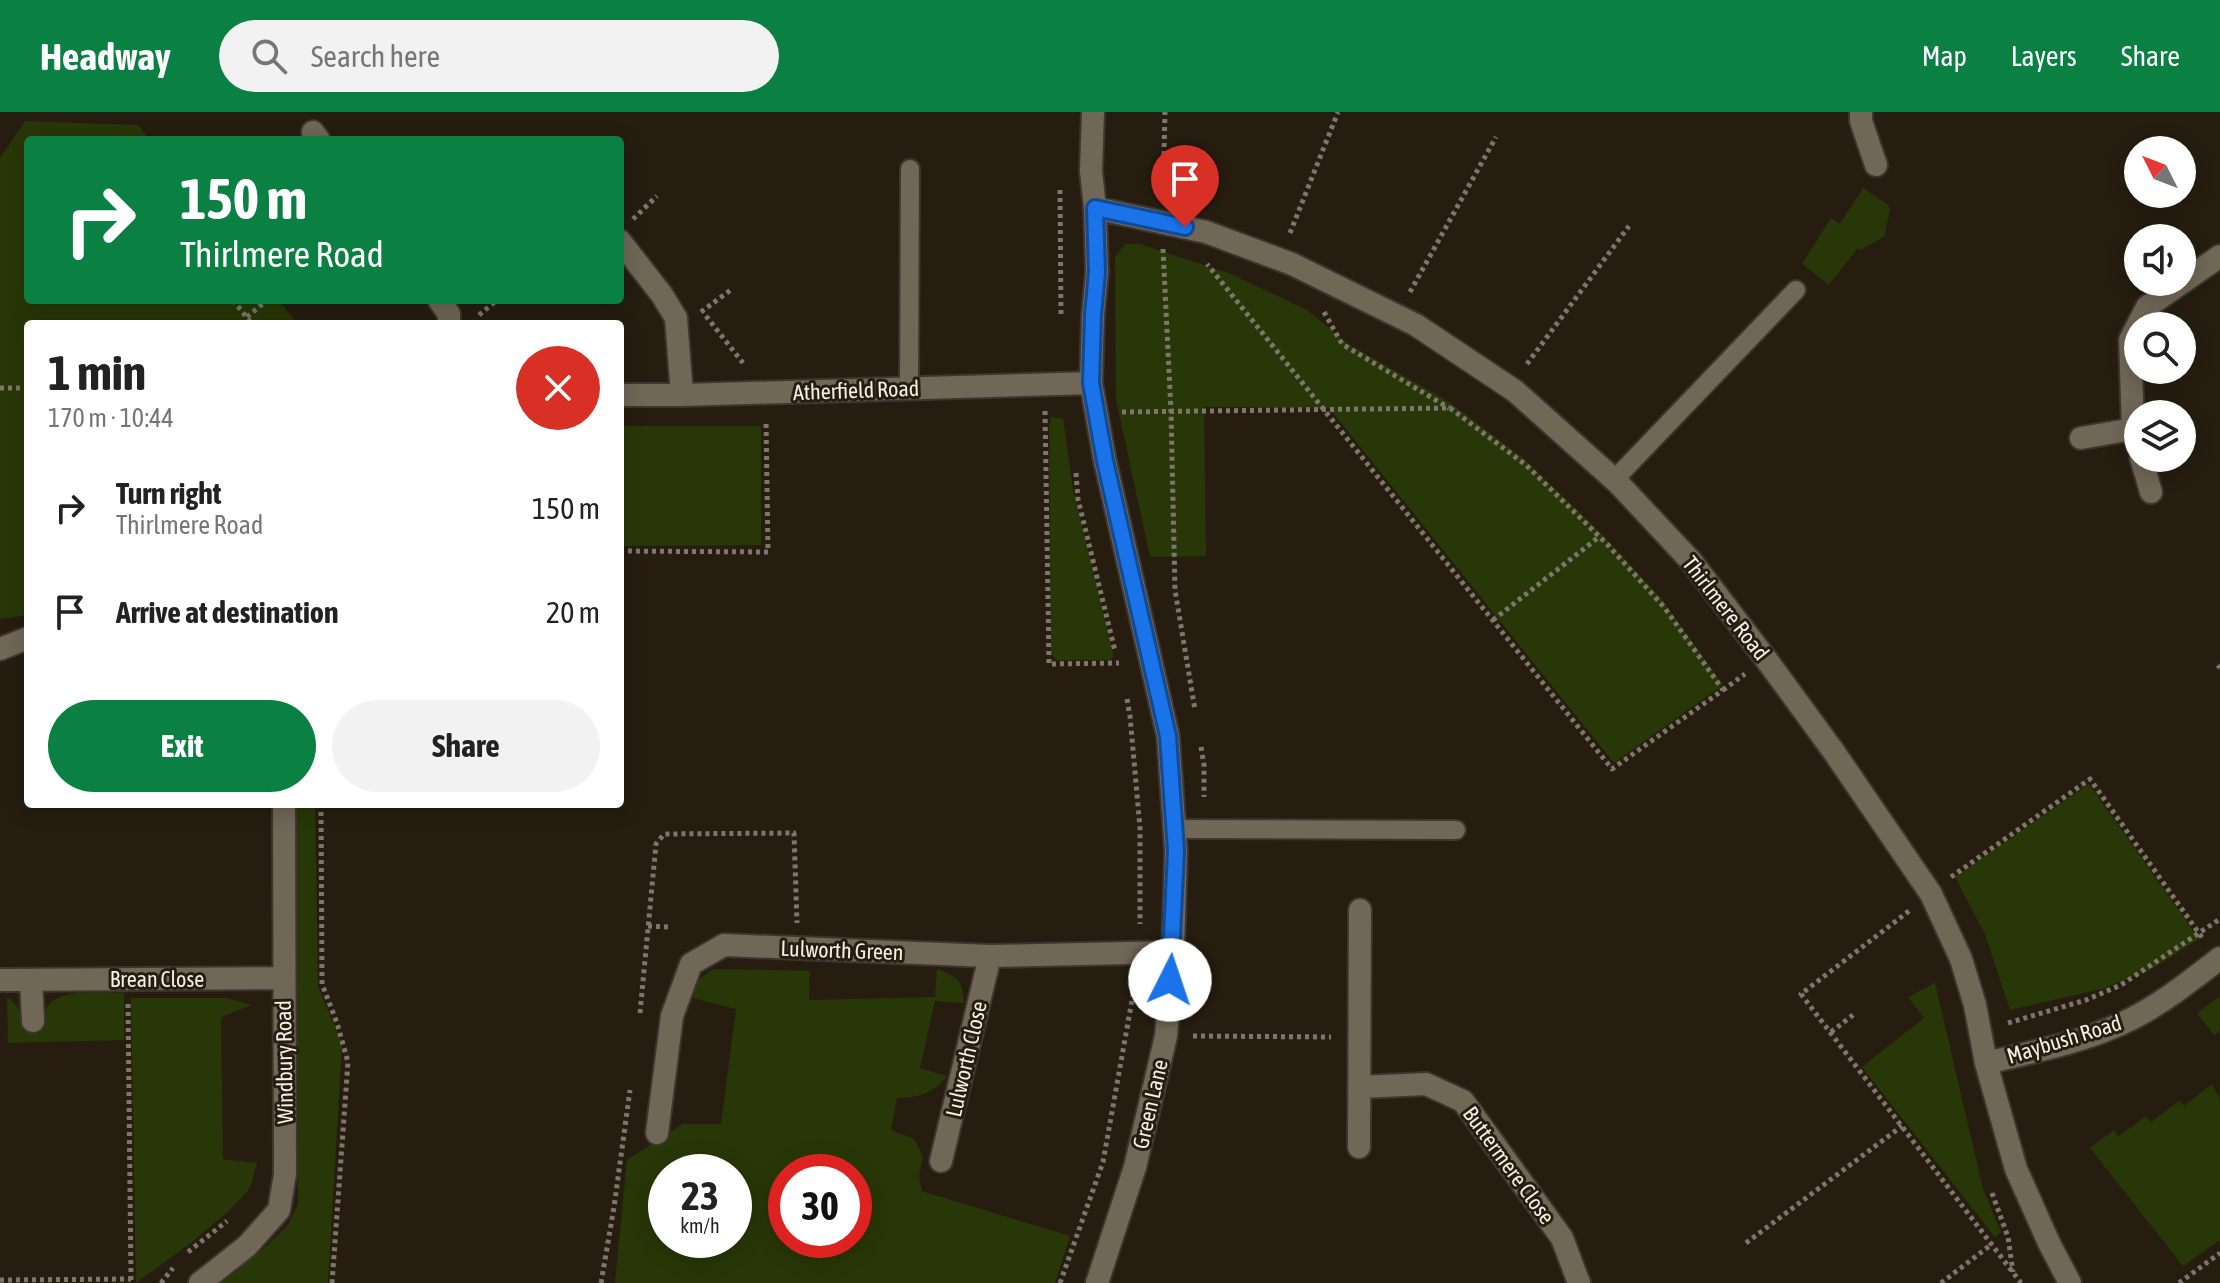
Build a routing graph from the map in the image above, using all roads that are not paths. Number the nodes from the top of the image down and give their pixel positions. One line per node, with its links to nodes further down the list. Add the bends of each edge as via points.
1 (1093, 112): 5 (street, Green Lane)
2 (1861, 112): 3 (street)
3 (1876, 165)
4 (910, 169): 10 (lane)
5 (1095, 208): 9 (street, Green Lane); 17 (street, Thirlmere Road, via 1206,232 1397,314 1509,387)
6 (625, 231): 12 (street, via 676,318)
7 (2220, 256): 13 (street, via 2147,307 2130,340)
8 (1796, 290): 17 (lane)
9 (1091, 383): 10 (street, Atherfield Road); 22 (street, Green Lane, via 1168,736)
10 (909, 388): 12 (street, Atherfield Road)
11 (624, 395): 12 (street, Atherfield Road)
12 (682, 395)
13 (2134, 400)
14 (2081, 438): 15 (street)
15 (2124, 438)
16 (2145, 472): 18 (street)
17 (1614, 480): 32 (street, Thirlmere Road, via 1691,561 1738,622 1931,894 1961,959)
18 (2151, 492)
19 (24, 640): 20 (street)
20 (0, 649)
21 (284, 808): 28 (street, Windbury Road)
22 (1174, 829): 23 (lane); 25 (street, Green Lane)
23 (1456, 830)
24 (1360, 910): 33 (street)
25 (1173, 952): 26 (street, Lulworth Green); 38 (street, Green Lane, via 1166,1036 1135,1167)
26 (990, 956): 34 (street, Lulworth Green, via 724,945 691,964 672,1016); 36 (street, Lulworth Close)
27 (2219, 959): 32 (street, Maybush Road, via 2173,995 2123,1023 2059,1046)
28 (283, 978): 30 (street, Brean Close); 37 (street, Windbury Road, via 285,1174 279,1210 247,1246)
29 (0, 980): 30 (street, Brean Close)
30 (31, 980): 31 (street)
31 (33, 1021)
32 (1986, 1063): 40 (street, Thirlmere Road, via 2016,1169)
33 (1360, 1087): 35 (street); 39 (street, Buttermere Close, via 1426,1084 1463,1101 1562,1238)
34 (657, 1133)
35 (1359, 1147)
36 (941, 1161)
37 (200, 1283)
38 (1097, 1283)
39 (1579, 1283)
40 (2070, 1283)

